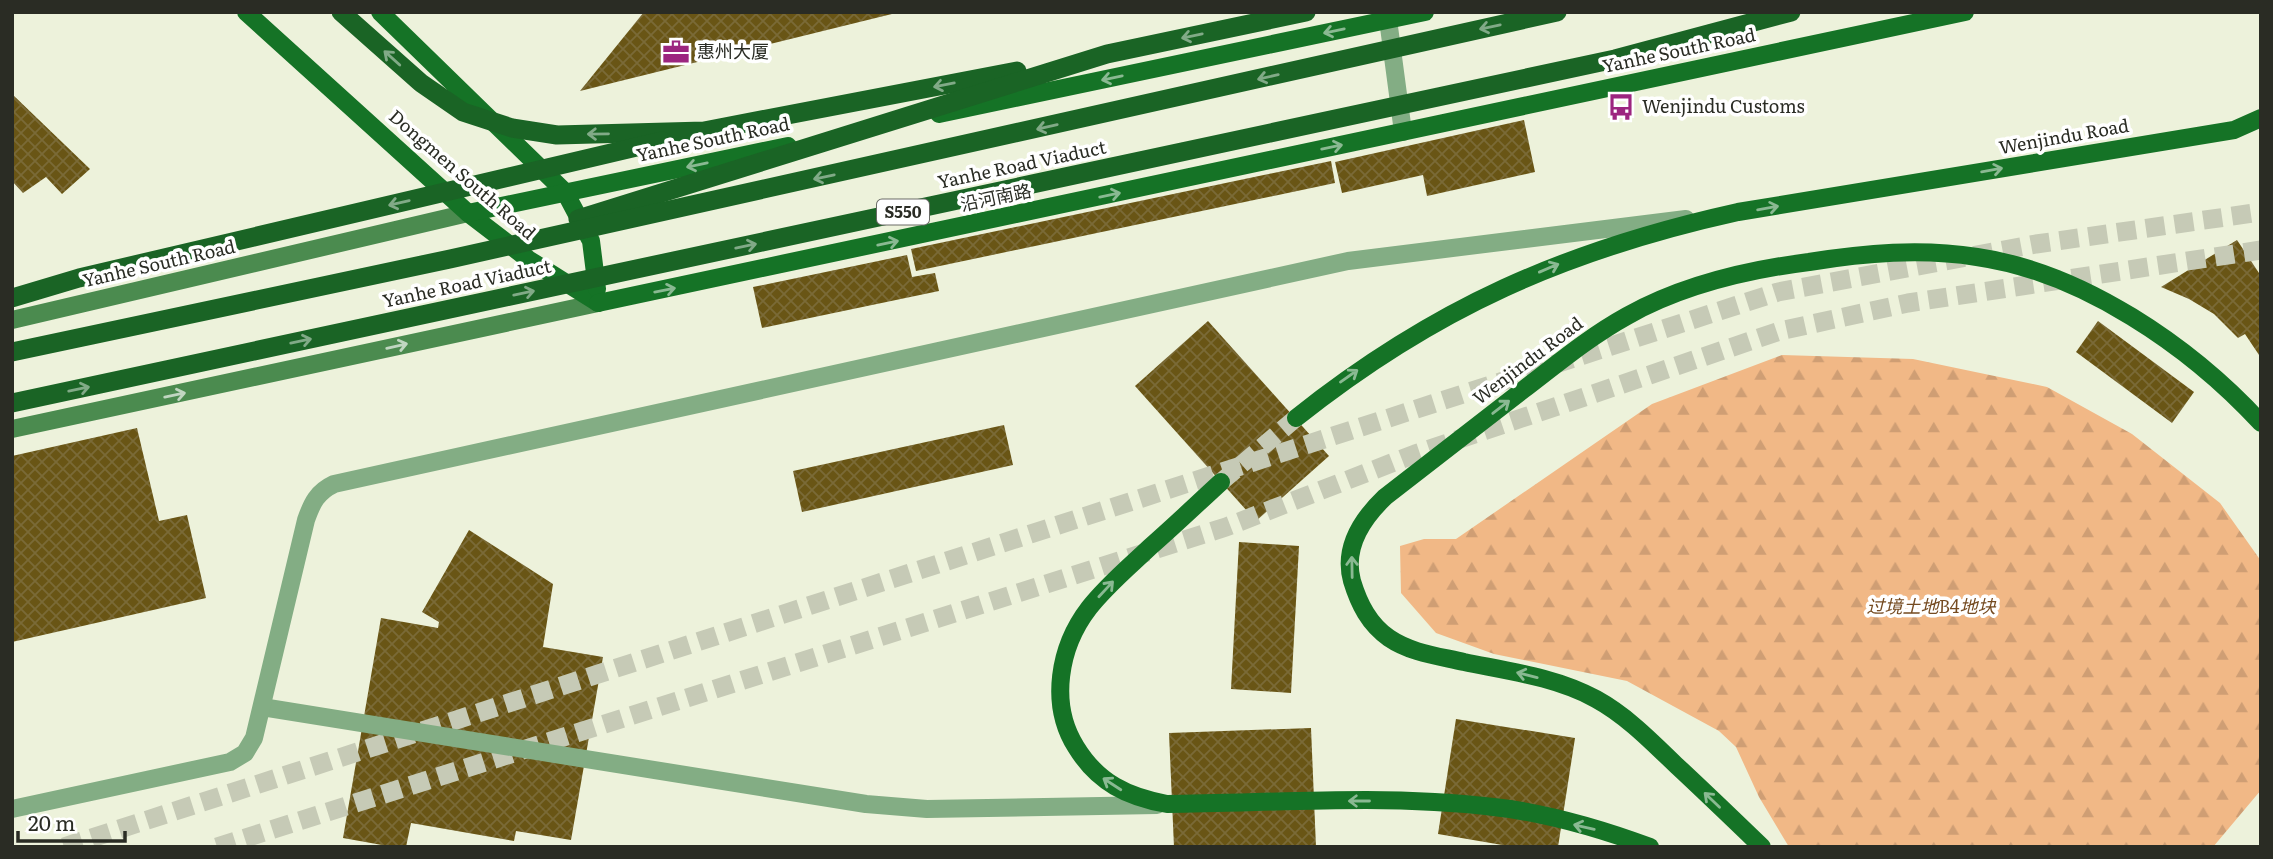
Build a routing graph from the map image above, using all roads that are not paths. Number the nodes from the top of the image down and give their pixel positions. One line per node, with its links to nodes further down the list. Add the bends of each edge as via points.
1 (246, 12): 16 (main road, Dongmen South Road)
2 (341, 12): 12 (highway, one-way to 2, via 557,135 512,128 463,112 421,83)
3 (380, 12): 14 (main road)
4 (1307, 12): 10 (highway, one-way to 10)
5 (1425, 12): 9 (main road, Yanhe South Road)
6 (1557, 12): 17 (highway, Yanhe Road Viaduct, one-way to 17)
7 (1791, 12): 22 (highway, Yanhe Road Viaduct / S550, one-way to 7, via 1615,59)
8 (1965, 12): 13 (main road, Yanhe South Road)
9 (1387, 16): 13 (street); 14 (main road, Yanhe South Road, one-way to 14)
10 (1107, 54): 12 (highway, one-way to 12); 17 (highway)
11 (2261, 118): 15 (main road, Wenjindu Road, one-way to 11, via 2234,130)
12 (704, 131): 18 (highway, one-way to 18, via 79,278)
13 (1403, 132): 19 (main road, 沿河南路, one-way to 13)
14 (565, 192): 16 (main road, Yanhe South Road); 19 (main road, via 591,241)
15 (1738, 212): 23 (main road, Wenjindu Road, one-way to 15, via 1384,353 1502,288 1619,243); 27 (street, via 1348,261 334,484 321,490 306,520)
16 (468, 213): 19 (main road, Dongmen South Road, via 528,259); 20 (main road, Yanhe South Road)
17 (450, 259): 21 (highway, Yanhe Road Viaduct)
18 (12, 298)
19 (598, 303): 25 (main road, one-way to 19)
20 (12, 320)
21 (12, 352)
22 (12, 403)
23 (1296, 418)
24 (2261, 423): 31 (main road, Wenjindu Road, one-way to 24, via 1631,722 1595,698 1528,674 1409,650 1389,638 1370,621 1351,576 1356,533 1369,513 1584,342 1627,316 1675,293 1715,281 1860,254 1927,252 1979,257 2065,282 2171,344 2212,375)
25 (12, 429)
26 (1221, 482): 28 (main road, one-way to 26, via 1138,799 1108,783 1084,761 1062,713 1059,690 1064,659 1088,608)
27 (262, 707): 28 (street, via 866,804 928,809); 29 (street, via 254,738 245,753 230,762)
28 (1167, 804): 30 (main road, one-way to 28, via 1511,809 1427,802)
29 (12, 809)
30 (1650, 847)
31 (1762, 847)

